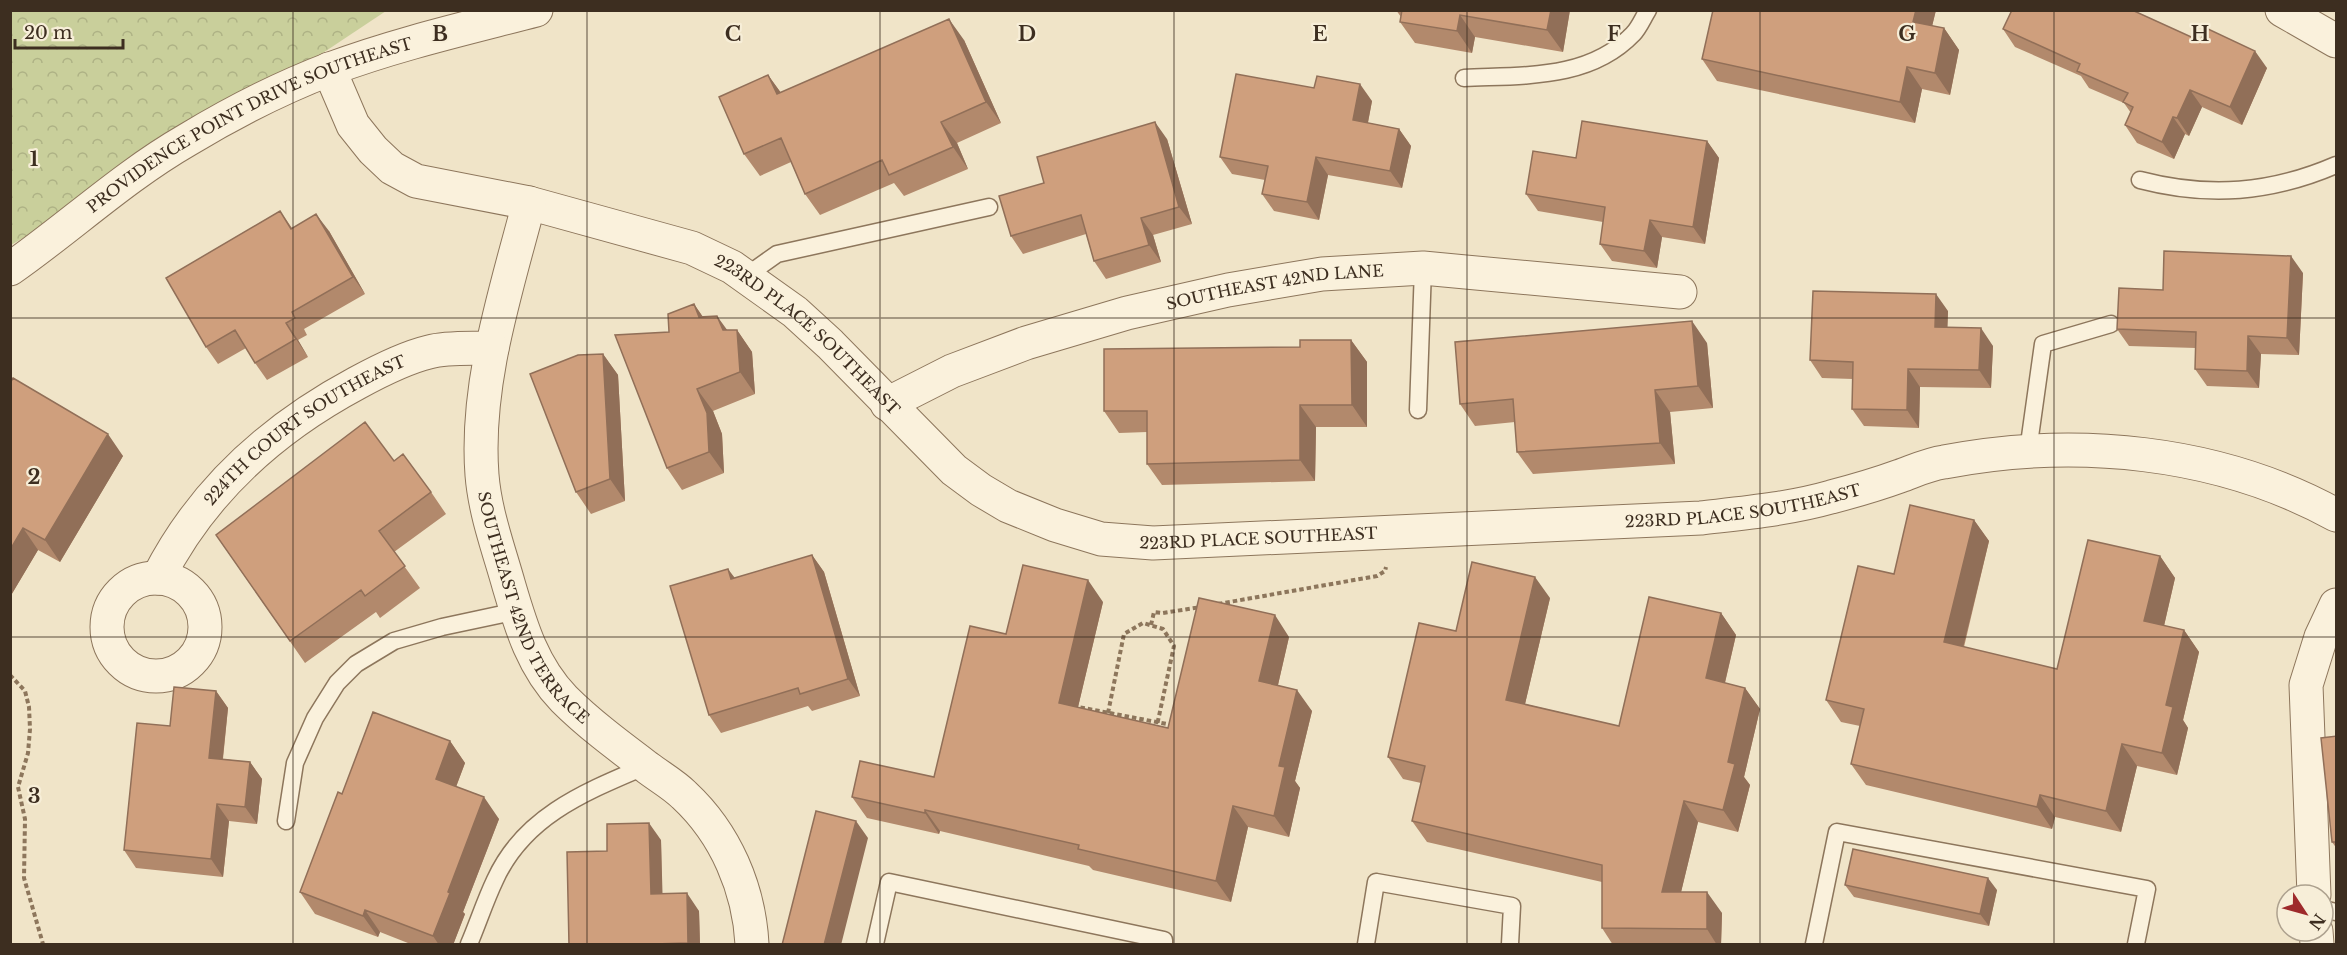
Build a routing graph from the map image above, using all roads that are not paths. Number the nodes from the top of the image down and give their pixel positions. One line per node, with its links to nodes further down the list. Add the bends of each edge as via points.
1 (536, 10): 5 (street, PROVIDENCE POINT DRIVE SOUTHEAST)
2 (1648, 10): 6 (lane, via 1634,34 1601,59 1562,73)
3 (2282, 10): 4 (street)
4 (2337, 41)
5 (329, 69): 9 (street, 223RD PLACE SOUTHEAST, via 353,125 392,168 416,181); 12 (street, PROVIDENCE POINT DRIVE SOUTHEAST, via 187,139 126,179)
6 (1464, 78)
7 (2337, 165): 8 (lane, via 2257,190 2178,190)
8 (2140, 180)
9 (529, 203): 13 (street, 223RD PLACE SOUTHEAST, via 692,248); 16 (street, SOUTHEAST 42ND TERRACE)
10 (989, 207): 13 (lane, via 777,254)
11 (1423, 268): 14 (street, SOUTHEAST 42ND LANE); 17 (street, SOUTHEAST 42ND LANE, via 1322,274 1127,313 1026,343 952,371); 18 (lane)
12 (12, 269)
13 (746, 276): 17 (street, 223RD PLACE SOUTHEAST, via 795,312)
14 (1680, 292)
15 (2111, 324): 19 (lane, via 2043,344)
16 (492, 348): 21 (street, 224TH COURT SOUTHEAST, via 429,351 382,370 314,406 253,452 224,481 171,553); 23 (street, SOUTHEAST 42ND TERRACE, via 483,416 482,476 491,523)
17 (887, 404): 19 (street, 223RD PLACE SOUTHEAST, via 954,470 1008,506 1101,539 1153,543 1761,512 1828,498 1942,462)
18 (1418, 411)
19 (2028, 451): 20 (street, 223RD PLACE SOUTHEAST, via 2113,450 2195,463 2289,493)
20 (2337, 515)
21 (158, 578)
22 (2337, 605): 26 (street, via 2321,637 2307,685)
23 (517, 611): 24 (street, SOUTHEAST 42ND TERRACE, via 528,646 564,699); 25 (lane, via 394,641 356,664 338,683 310,727 295,763)
24 (646, 766): 27 (lane, via 586,791 534,824 495,878); 28 (street, SOUTHEAST 42ND TERRACE, via 683,794 721,842 740,879 751,918)
25 (286, 821)
26 (2314, 883)
27 (469, 945)
28 (752, 945)
29 (875, 945): 30 (lane, via 889,882 1164,940)
30 (1164, 945)
31 (1366, 945): 32 (lane, via 1376,882 1512,906)
32 (1510, 945)
33 (1814, 945): 34 (lane, via 1837,832 2147,889)
34 (2136, 945)

